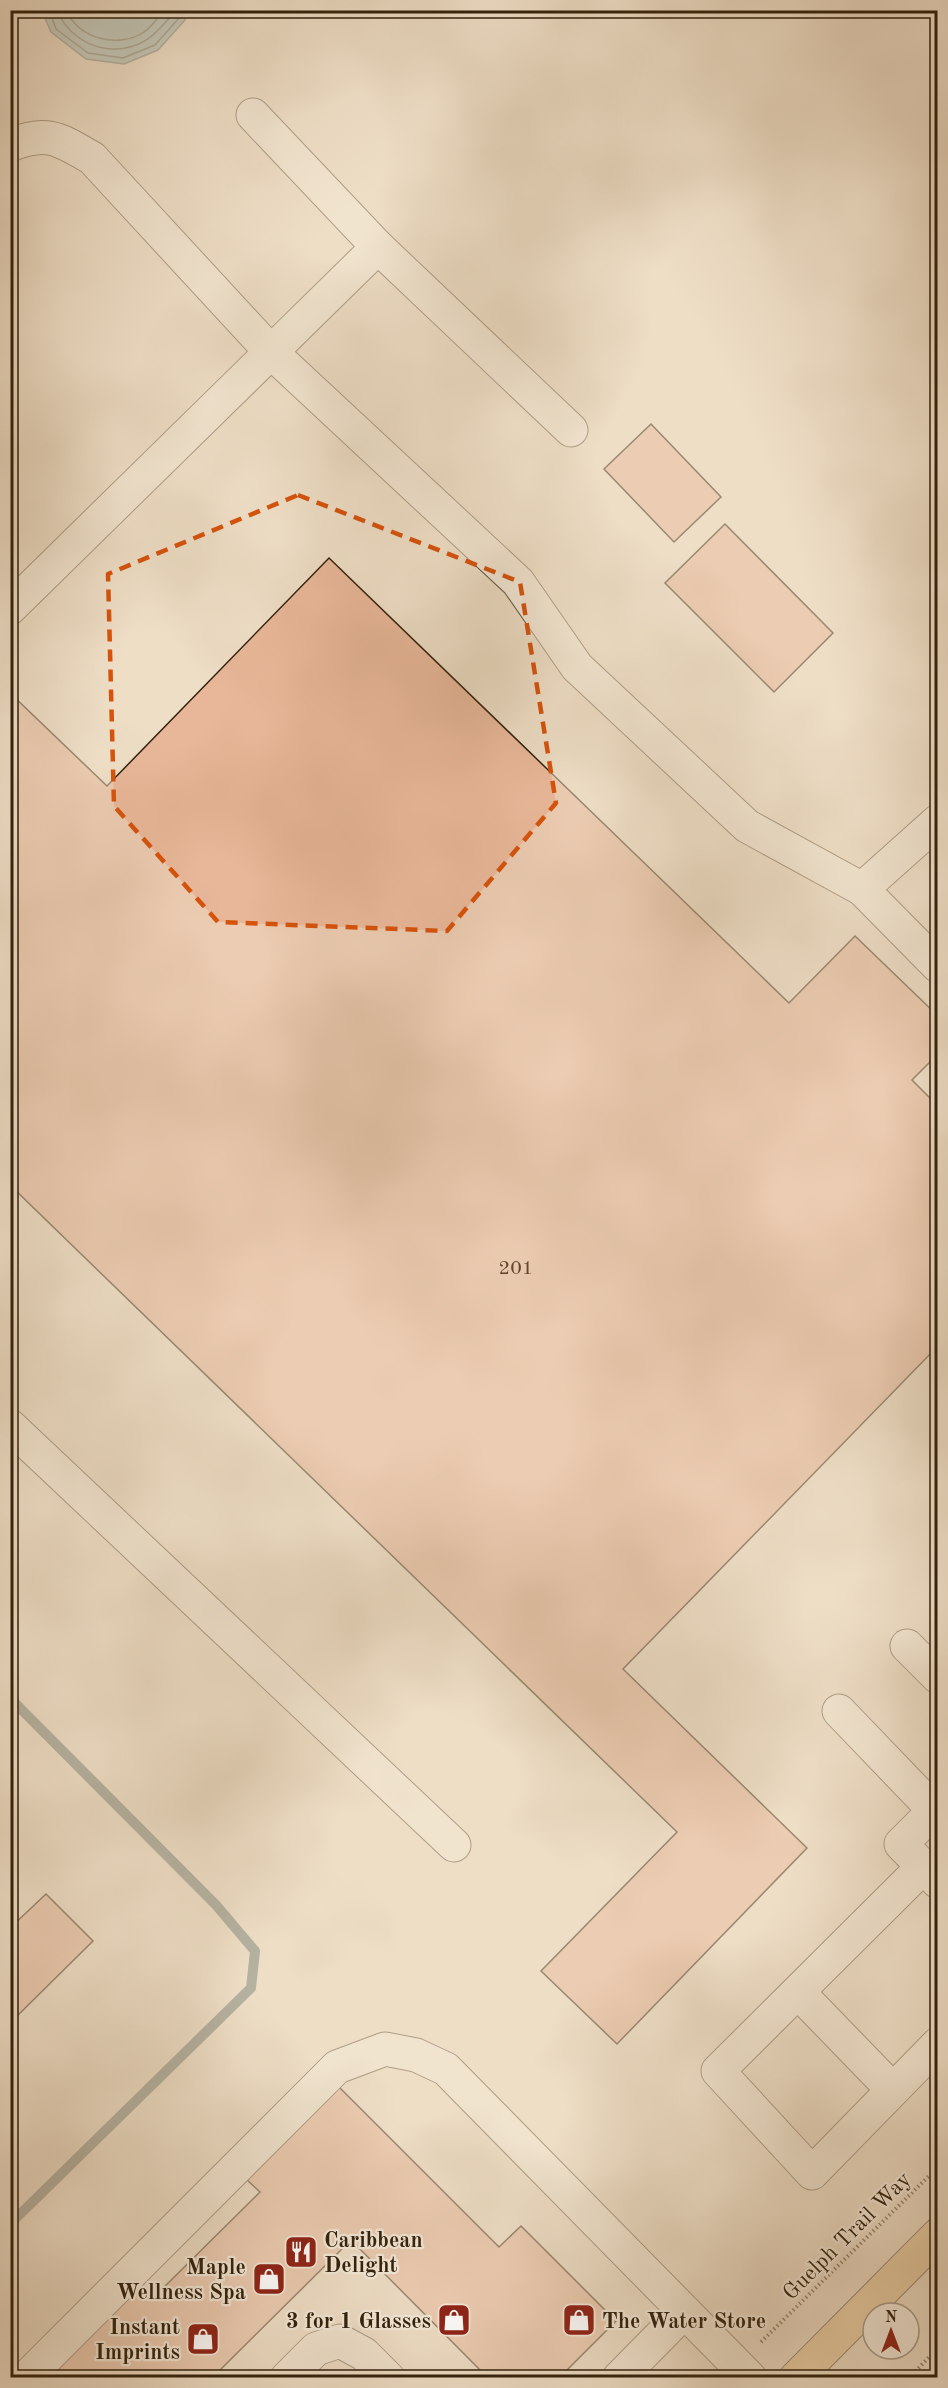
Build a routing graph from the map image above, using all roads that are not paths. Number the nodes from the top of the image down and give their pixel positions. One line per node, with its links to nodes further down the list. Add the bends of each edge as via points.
1 (253, 115): 3 (lane)
2 (10, 145): 4 (lane, via 31,137 60,139 92,158)
3 (378, 247): 4 (lane); 5 (lane)
4 (271, 352): 6 (lane); 8 (lane, via 518,582 577,667 747,826)
5 (571, 430)
6 (10, 608)
7 (938, 821): 8 (lane)
8 (862, 889): 9 (lane)
9 (938, 966)
10 (10, 1426): 15 (lane)
11 (907, 1646): 12 (lane)
12 (938, 1677)
13 (839, 1711): 14 (lane)
14 (936, 1809): 16 (lane, via 901,1844)
15 (454, 1845)
16 (930, 1875): 17 (lane)
17 (798, 1992): 19 (lane); 19 (lane, via 718,2071 813,2173)
18 (938, 2044): 19 (lane)
19 (892, 2090)
20 (938, 2235): 27 (main road)
21 (684, 2312): 22 (lane); 23 (lane, via 446,2069 416,2055 385,2049 337,2067); 26 (lane)
22 (744, 2372)
23 (26, 2378)
24 (287, 2378): 25 (lane, via 315,2349 340,2341 364,2354)
25 (388, 2378)
26 (619, 2378)
27 (796, 2378)

